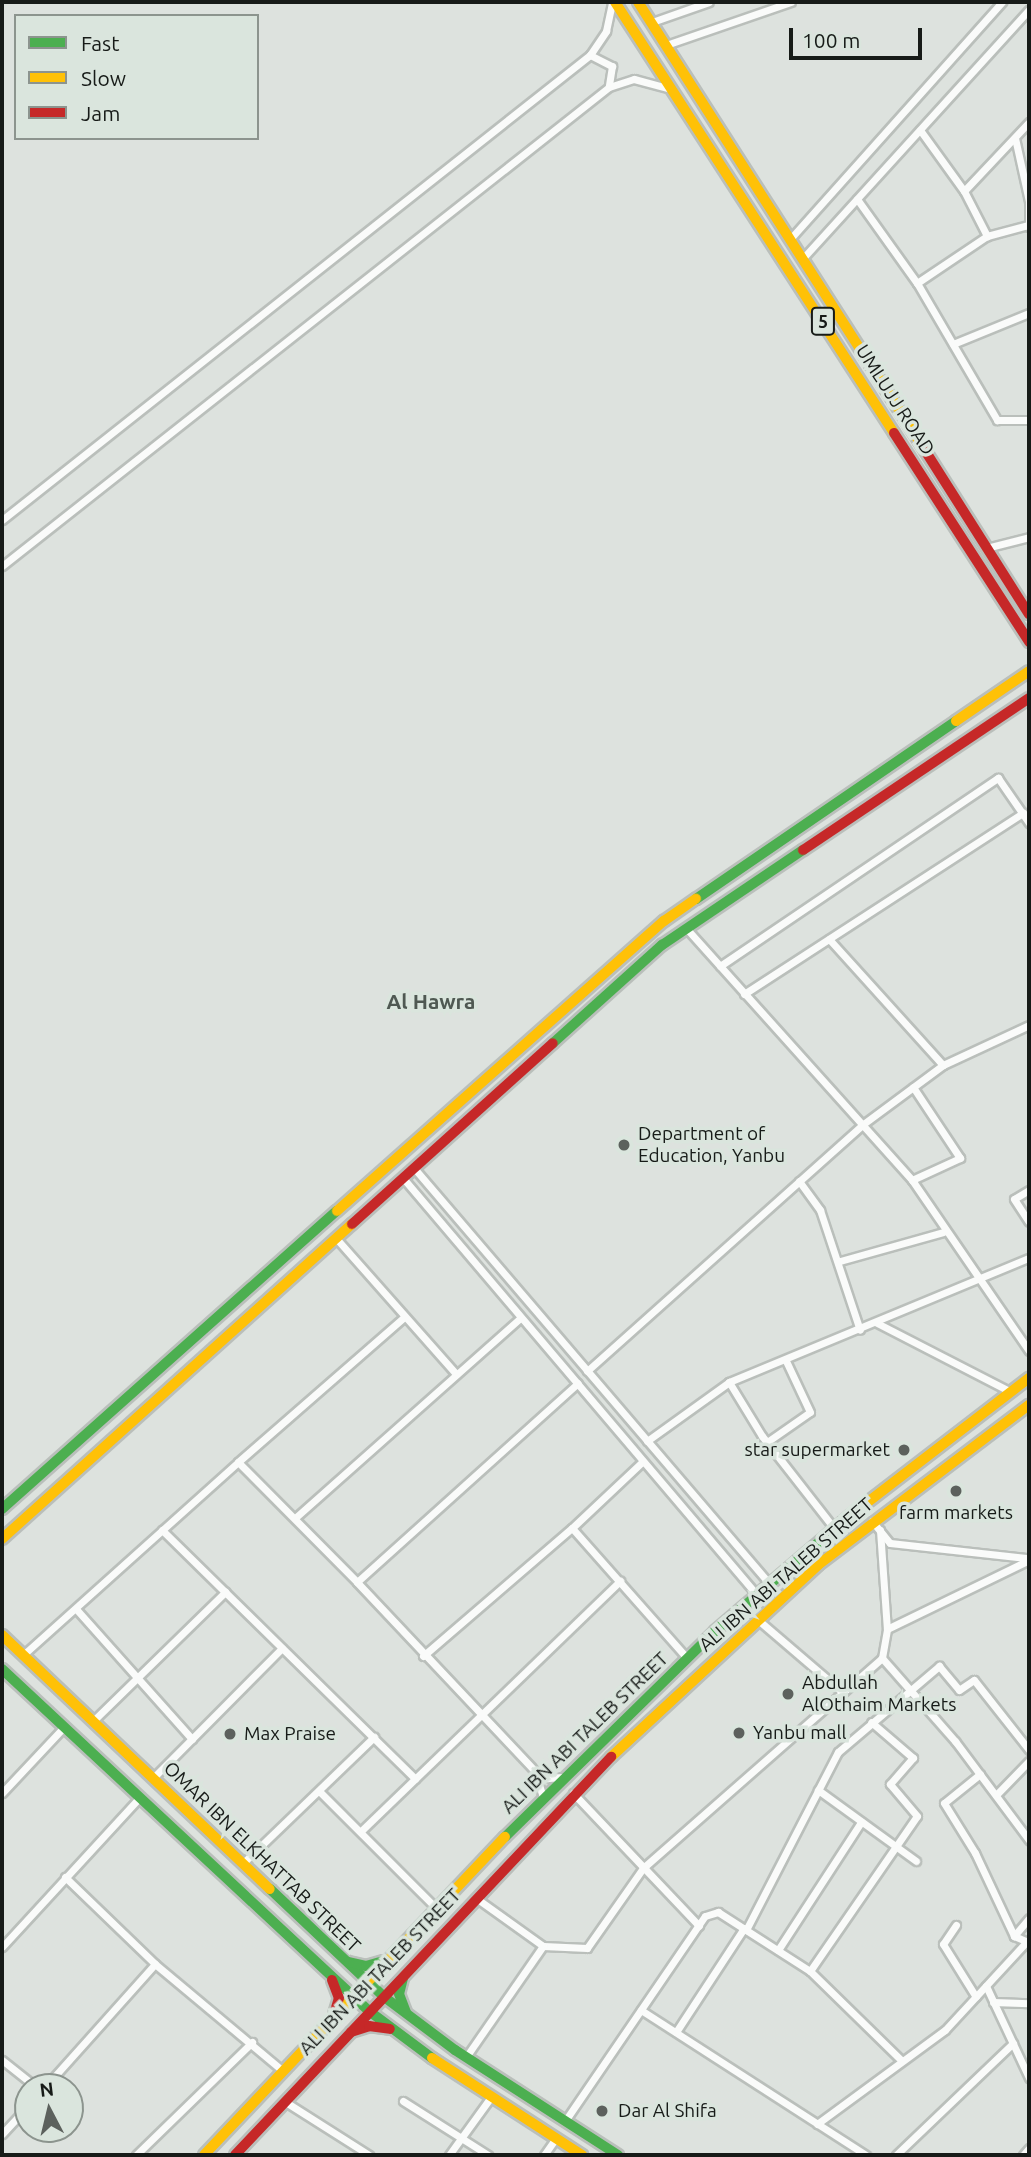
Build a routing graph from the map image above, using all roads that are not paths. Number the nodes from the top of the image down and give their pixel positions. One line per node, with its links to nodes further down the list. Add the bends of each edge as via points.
1 (614, 2): 9 (street, via 606,31); 11 (main road, UMLUJJ ROAD / 5)
2 (638, 2): 7 (main road, UMLUJJ ROAD / 5)
3 (709, 2): 7 (street)
4 (791, 2): 8 (street)
5 (1002, 2): 19 (street)
6 (1029, 10): 13 (street)
7 (652, 22): 8 (main road, UMLUJJ ROAD / 5)
8 (665, 45): 19 (main road, UMLUJJ ROAD / 5)
9 (590, 55): 10 (street, via 612,66); 25 (street)
10 (609, 87): 11 (street, via 634,79); 28 (street)
11 (674, 90): 30 (main road, UMLUJJ ROAD / 5)
12 (1029, 122): 14 (street)
13 (920, 130): 15 (street); 16 (street)
14 (1015, 138): 15 (street); 17 (street, via 1029,201)
15 (964, 191): 18 (street)
16 (857, 199): 20 (street); 21 (street)
17 (1029, 226): 18 (street)
18 (987, 236): 21 (street)
19 (791, 238): 20 (main road, UMLUJJ ROAD / 5)
20 (804, 257): 27 (main road, UMLUJJ ROAD / 5)
21 (917, 283): 23 (street)
22 (1029, 313): 23 (street)
23 (953, 344): 24 (street, via 998,420)
24 (1029, 420)
25 (2, 520)
26 (1029, 537): 27 (street)
27 (986, 549): 29 (main road, UMLUJJ ROAD / 5)
28 (2, 566)
29 (1029, 614)
30 (1029, 642)
31 (1029, 671): 71 (main road, via 729,872 664,921 301,1238)
32 (1029, 698): 35 (main road)
33 (1023, 813): 34 (street); 36 (street); 37 (street, via 998,778)
34 (1029, 822)
35 (686, 928): 37 (street); 43 (main road)
36 (829, 939): 38 (street); 40 (street)
37 (720, 967): 38 (street)
38 (744, 994): 42 (street)
39 (1029, 1024): 40 (street)
40 (943, 1065): 41 (street)
41 (913, 1087): 42 (street); 45 (street, via 960,1158)
42 (862, 1125): 45 (street); 46 (street)
43 (414, 1168): 44 (main road); 60 (street)
44 (404, 1178): 50 (main road); 55 (street)
45 (912, 1180): 49 (street)
46 (799, 1181): 52 (street, via 820,1210); 60 (street)
47 (1029, 1190): 48 (street, via 1014,1199)
48 (1029, 1222)
49 (943, 1232): 52 (street); 53 (street)
50 (335, 1237): 54 (street); 77 (main road)
51 (1029, 1258): 53 (street)
52 (840, 1261): 57 (street)
53 (979, 1278): 56 (street); 58 (street)
54 (404, 1317): 61 (street); 69 (street)
55 (521, 1317): 61 (street); 64 (street)
56 (877, 1323): 57 (street); 65 (street)
57 (860, 1330): 59 (street)
58 (1029, 1351)
59 (786, 1361): 63 (street); 68 (street, via 810,1412)
60 (587, 1371): 67 (street)
61 (456, 1374): 72 (street)
62 (1029, 1378): 65 (main road, ALI IBN ABI TALEB STREET)
63 (729, 1382): 67 (street); 68 (street)
64 (578, 1383): 70 (street); 80 (street)
65 (1011, 1392): 74 (main road, ALI IBN ABI TALEB STREET)
66 (1029, 1405): 73 (main road, ALI IBN ABI TALEB STREET)
67 (648, 1441): 81 (street)
68 (767, 1442): 74 (street)
69 (239, 1462): 72 (street); 76 (street)
70 (642, 1462): 75 (street); 83 (street)
71 (2, 1509)
72 (295, 1518): 80 (street)
73 (876, 1526): 78 (street, via 890,1543); 85 (main road, ALI IBN ABI TALEB STREET); 86 (street)
74 (833, 1527): 81 (main road, ALI IBN ABI TALEB STREET)
75 (572, 1528): 79 (street); 90 (street)
76 (162, 1530): 82 (street); 84 (street)
77 (2, 1539)
78 (1029, 1558): 86 (street)
79 (620, 1581): 91 (street); 97 (street)
80 (358, 1582): 90 (street)
81 (769, 1583): 83 (main road, ALI IBN ABI TALEB STREET)
82 (225, 1592): 88 (street); 94 (street)
83 (757, 1595): 91 (main road, ALI IBN ABI TALEB STREET)
84 (77, 1610): 89 (street); 94 (street)
85 (757, 1619): 96 (street); 113 (main road, ALI IBN ABI TALEB STREET)
86 (887, 1629): 92 (street)
87 (2, 1635): 89 (main road, OMAR IBN ELKHATTAB STREET)
88 (282, 1648): 101 (street); 102 (street)
89 (23, 1655): 98 (main road, OMAR IBN ELKHATTAB STREET)
90 (423, 1656): 97 (street)
91 (687, 1658): 107 (main road, ALI IBN ABI TALEB STREET)
92 (881, 1658): 95 (street); 96 (street)
93 (2, 1669): 100 (main road, OMAR IBN ELKHATTAB STREET)
94 (140, 1678): 98 (street); 102 (street)
95 (909, 1688): 99 (street); 103 (street, via 939,1666 959,1690 974,1680); 106 (street)
96 (841, 1691): 123 (street)
97 (479, 1716): 105 (street); 109 (street)
98 (93, 1721): 108 (main road, OMAR IBN ELKHATTAB STREET)
99 (871, 1722): 110 (street, via 838,1752); 120 (street, via 912,1758 890,1784 917,1816)
100 (64, 1727): 112 (street); 116 (main road, OMAR IBN ELKHATTAB STREET)
101 (374, 1737): 109 (street); 111 (street)
102 (192, 1738): 108 (street)
103 (1029, 1750)
104 (1029, 1761): 114 (street)
105 (534, 1770): 107 (street, via 548,1778); 115 (street)
106 (980, 1774): 114 (street); 131 (street, via 944,1803 975,1853)
107 (563, 1777): 115 (main road, ALI IBN ABI TALEB STREET)
108 (153, 1778): 122 (main road, OMAR IBN ELKHATTAB STREET)
109 (415, 1779): 118 (street)
110 (818, 1790): 117 (street); 130 (street)
111 (319, 1791): 118 (street); 122 (street)
112 (2, 1793)
113 (573, 1793): 123 (street); 125 (main road, ALI IBN ABI TALEB STREET)
114 (996, 1795): 119 (street)
115 (543, 1797): 126 (main road, ALI IBN ABI TALEB STREET)
116 (139, 1798): 124 (street); 141 (main road, OMAR IBN ELKHATTAB STREET)
117 (862, 1822): 120 (street); 135 (street)
118 (362, 1830): 126 (street)
119 (1029, 1840)
120 (895, 1846): 121 (street); 139 (street)
121 (916, 1861)
122 (243, 1863): 137 (main road, OMAR IBN ELKHATTAB STREET)
123 (643, 1868): 129 (street); 133 (street, via 587,1948)
124 (65, 1877): 134 (street); 138 (street)
125 (476, 1898): 133 (street); 140 (main road, ALI IBN ABI TALEB STREET)
126 (436, 1908): 136 (main road, ALI IBN ABI TALEB STREET)
127 (1029, 1918): 131 (street)
128 (956, 1925): 146 (street, via 943,1944)
129 (698, 1926): 130 (street, via 705,1916 718,1912); 149 (street)
130 (745, 1929): 135 (street); 154 (street)
131 (1014, 1936): 132 (street)
132 (1028, 1942): 143 (street)
133 (543, 1946): 158 (street)
134 (2, 1947)
135 (778, 1950): 139 (street)
136 (389, 1958): 137 (main road, via 366,1966); 142 (main road, ALI IBN ABI TALEB STREET)
137 (343, 1959): 142 (main road, OMAR IBN ELKHATTAB STREET)
138 (155, 1964): 156 (street); 163 (street)
139 (810, 1971): 160 (street)
140 (404, 1973): 144 (main road, ALI IBN ABI TALEB STREET); 151 (main road, via 399,1994)
141 (329, 1975): 145 (main road, OMAR IBN ELKHATTAB STREET); 152 (main road, via 339,1998)
142 (367, 1981): 144 (main road, OMAR IBN ELKHATTAB STREET); 145 (main road, ALI IBN ABI TALEB STREET)
143 (986, 1986): 146 (street); 147 (street)
144 (383, 1996): 150 (main road, ALI IBN ABI TALEB STREET); 151 (main road, OMAR IBN ELKHATTAB STREET)
145 (353, 1997): 150 (main road, OMAR IBN ELKHATTAB STREET); 152 (main road, ALI IBN ABI TALEB STREET)
146 (976, 1997): 160 (street, via 945,2030)
147 (993, 2002): 148 (street); 157 (street)
148 (1029, 2003)
149 (641, 2010): 154 (street); 169 (street)
150 (369, 2011): 153 (main road, OMAR IBN ELKHATTAB STREET); 155 (main road, ALI IBN ABI TALEB STREET)
151 (407, 2015): 158 (main road, OMAR IBN ELKHATTAB STREET)
152 (331, 2020): 161 (main road, ALI IBN ABI TALEB STREET)
153 (394, 2030): 155 (main road, via 369,2026); 165 (main road, OMAR IBN ELKHATTAB STREET)
154 (676, 2032): 170 (street)
155 (345, 2034): 166 (main road, ALI IBN ABI TALEB STREET)
156 (252, 2042): 161 (street); 175 (street)
157 (1013, 2043): 164 (street); 185 (street)
158 (466, 2057): 169 (main road, OMAR IBN ELKHATTAB STREET)
159 (2, 2060): 162 (street)
160 (901, 2060): 170 (street)
161 (283, 2070): 176 (main road, ALI IBN ABI TALEB STREET)
162 (18, 2073)
163 (58, 2073)
164 (1029, 2078)
165 (491, 2098): 172 (main road, OMAR IBN ELKHATTAB STREET); 173 (street)
166 (283, 2101): 177 (main road, ALI IBN ABI TALEB STREET); 178 (street)
167 (403, 2101): 173 (street)
168 (14, 2121): 171 (street)
169 (565, 2121): 183 (main road, OMAR IBN ELKHATTAB STREET)
170 (817, 2124): 184 (street)
171 (2, 2134)
172 (555, 2138): 181 (street); 182 (main road, OMAR IBN ELKHATTAB STREET)
173 (463, 2139): 179 (street); 180 (street)
174 (1029, 2148): 186 (street)
175 (136, 2155)
176 (204, 2155)
177 (235, 2155)
178 (369, 2155)
179 (449, 2155)
180 (488, 2155)
181 (544, 2155)
182 (582, 2155)
183 (618, 2155)
184 (866, 2155)
185 (896, 2155)
186 (1023, 2155)

